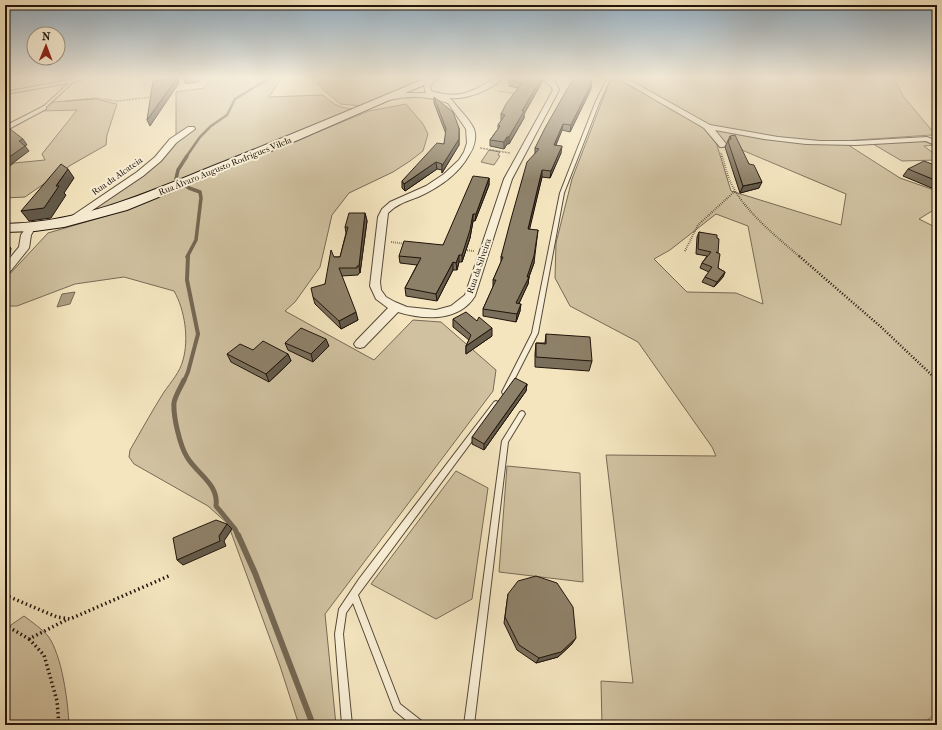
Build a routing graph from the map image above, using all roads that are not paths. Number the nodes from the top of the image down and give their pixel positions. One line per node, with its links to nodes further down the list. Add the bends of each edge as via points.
1 (38, 111): 8 (street)
2 (357, 111): 12 (main road, Rua Álvaro Augusto Rodrigues Vilela, via 122,207)
3 (460, 111): 16 (street, Rua da Silveira, via 471,133 470,146 460,163 440,180 392,206 382,220 374,282 381,300)
4 (545, 111): 16 (street, Rua da Silveira, via 508,179 470,296 459,306 437,314 414,314)
5 (594, 111): 19 (lane, via 562,193 535,333 515,374 508,388)
6 (680, 111): 7 (street)
7 (708, 127): 10 (street, via 819,143 927,139); 11 (street)
8 (5, 129)
9 (191, 129): 12 (street, Rua da Alcateia, via 173,141 158,159 140,174)
10 (937, 144)
11 (723, 146)
12 (69, 222): 14 (main road, Rua Álvaro Augusto Rodrigues Vilela)
13 (5, 228): 14 (main road, Rua Álvaro Augusto Rodrigues Vilela)
14 (30, 228): 15 (street, via 24,248)
15 (5, 271)
16 (396, 307): 17 (street)
17 (360, 344)
18 (522, 414): 22 (lane, via 505,441)
19 (354, 594): 20 (lane, via 342,612 340,634); 21 (lane, via 397,708)
20 (347, 725)
21 (420, 725)
22 (469, 725)

